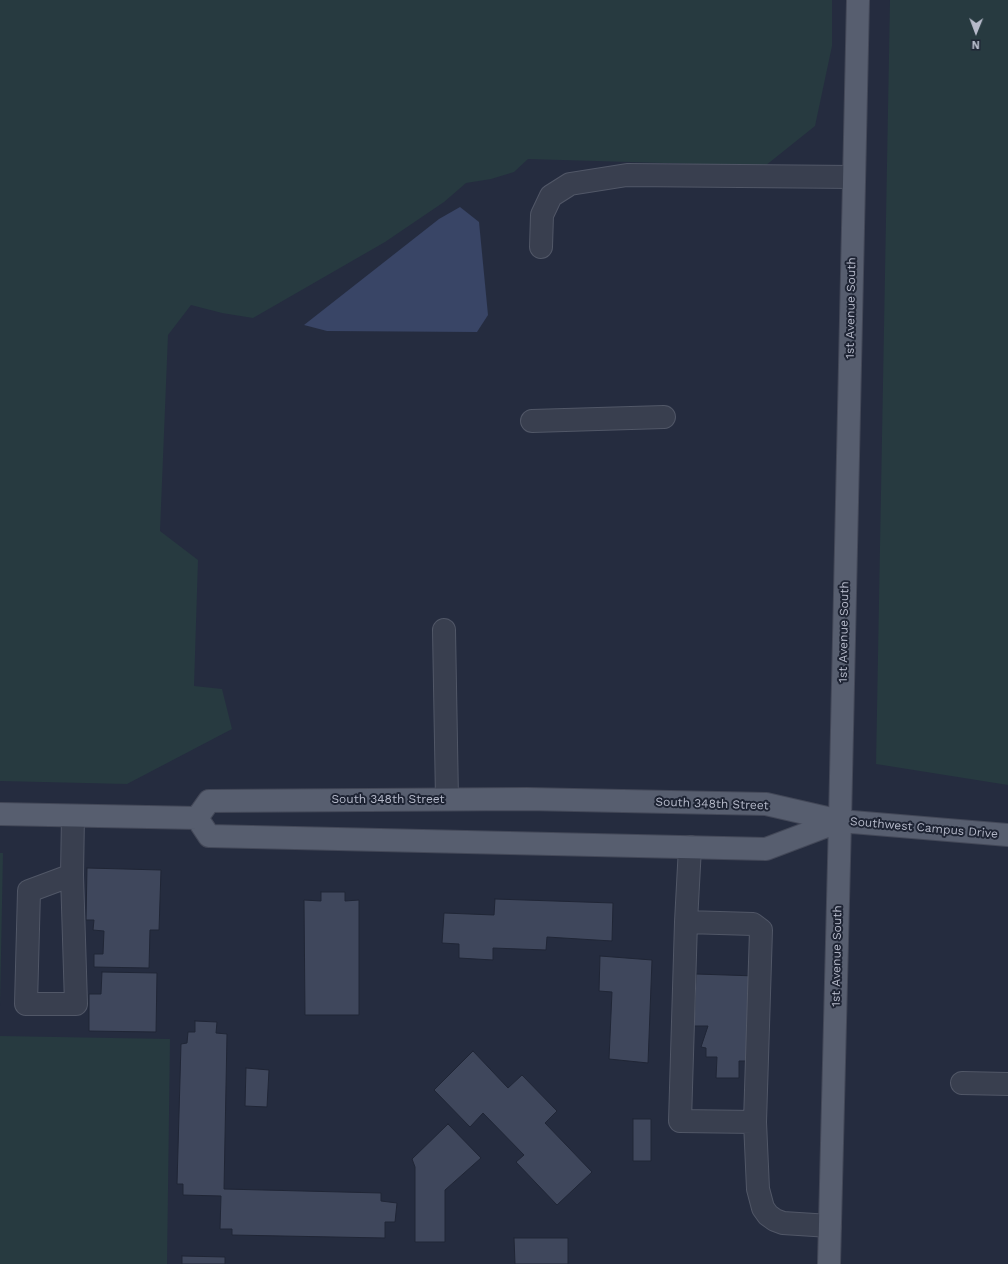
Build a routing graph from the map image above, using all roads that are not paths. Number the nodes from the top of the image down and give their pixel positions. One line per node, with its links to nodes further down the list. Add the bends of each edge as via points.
1 (858, 0): 2 (main road, 1st Avenue South)
2 (854, 177): 3 (lane, via 627,175 570,184 550,196 542,215); 11 (main road, 1st Avenue South)
3 (541, 247)
4 (664, 417): 5 (lane)
5 (532, 421)
6 (444, 630): 7 (lane)
7 (447, 799): 10 (main road, South 348th Street, via 209,801); 11 (main road, South 348th Street, via 766,804)
8 (0, 814): 9 (main road)
9 (73, 816): 10 (main road); 14 (lane)
10 (197, 818): 13 (main road, via 209,836)
11 (840, 822): 12 (main road, Southwest Campus Drive); 13 (main road, via 766,849); 19 (main road, 1st Avenue South)
12 (1008, 835)
13 (690, 847): 15 (lane)
14 (72, 875): 14 (lane, via 76,1004 26,1004 28,891)
15 (686, 922): 18 (lane, via 753,924 761,930); 18 (lane, via 680,1121)
16 (962, 1084): 17 (lane)
17 (1008, 1084)
18 (755, 1122): 19 (lane, via 758,1189 763,1208 768,1215 783,1223)
19 (830, 1226): 20 (main road, 1st Avenue South)
20 (829, 1264)

